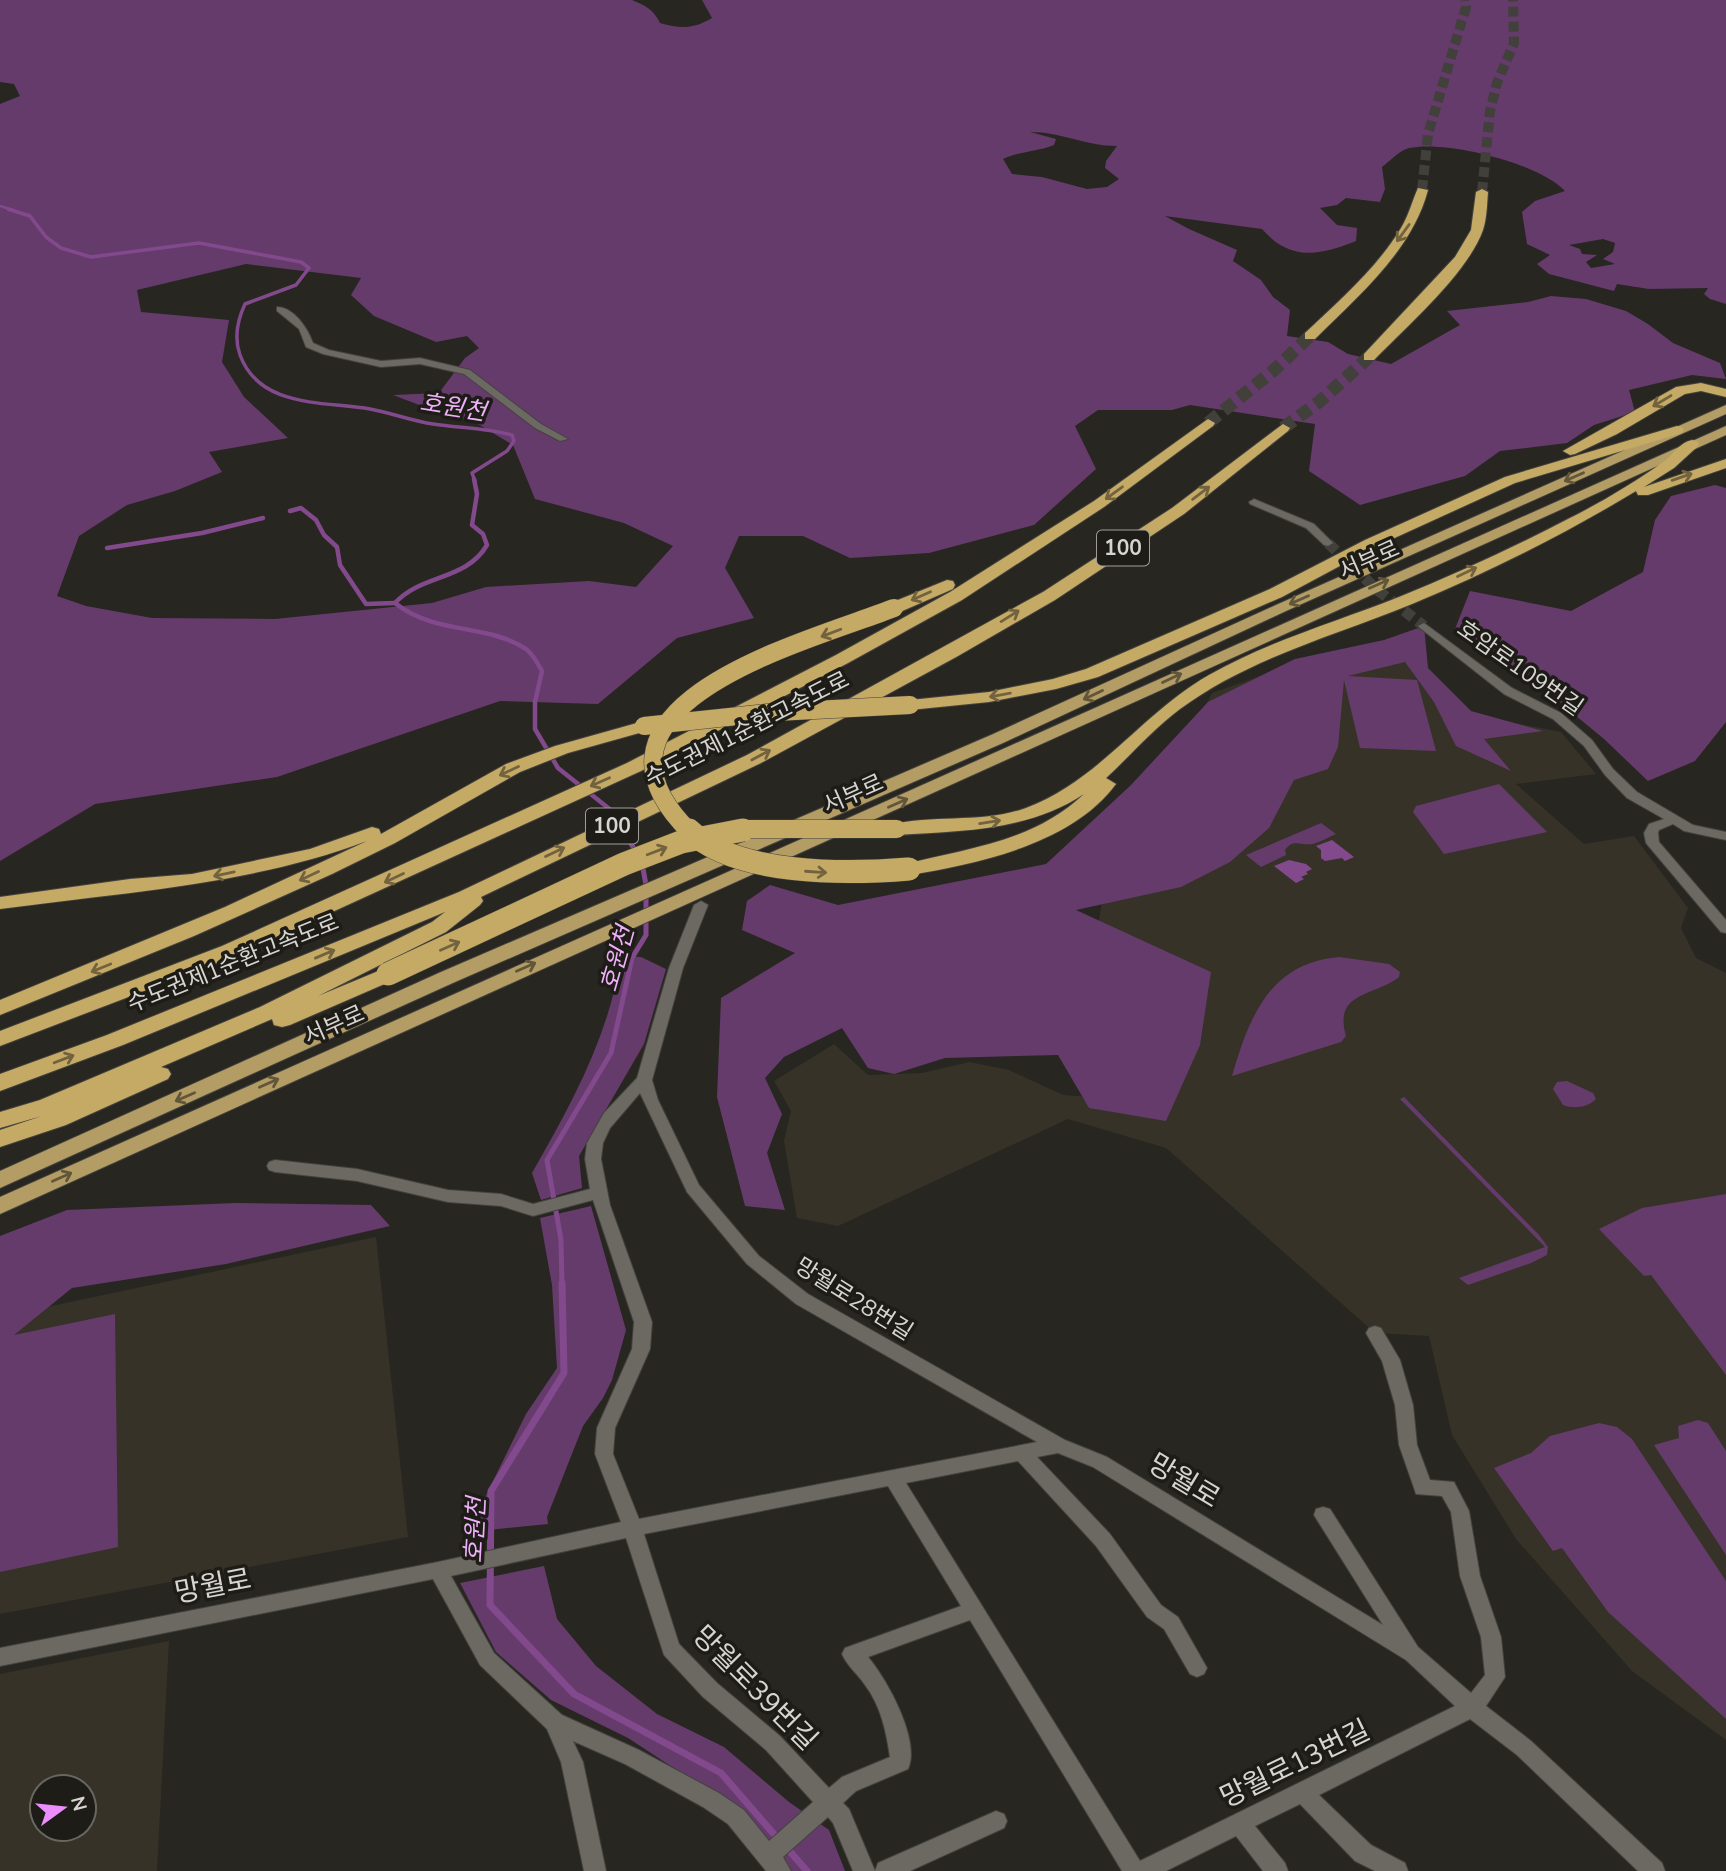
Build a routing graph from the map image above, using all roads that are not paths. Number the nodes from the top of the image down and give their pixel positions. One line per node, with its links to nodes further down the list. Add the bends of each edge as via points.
1 (1422, 190): 4 (highway, one-way to 4, via 1414,218)
2 (1482, 192): 5 (highway, via 1476,232 1445,276)
3 (280, 309): 12 (street, via 303,328 309,345 326,352 381,364 420,360 467,372 538,426)
4 (1310, 336)
5 (1369, 357)
6 (1726, 393): 15 (highway, one-way to 15, via 1701,387 1681,390 1612,431)
7 (1726, 409): 10 (highway, 서부로)
8 (1208, 423): 19 (highway, 100, one-way to 19, via 1109,497 1029,549)
9 (1283, 428): 25 (highway, 수도권제1순환고속도로 / 100, one-way to 9, bridge, via 754,759 952,652 1133,542)
10 (1677, 430): 15 (highway); 36 (highway, 서부로, one-way to 36, via 998,739 448,977)
11 (1726, 430): 13 (highway, 서부로)
12 (563, 439)
13 (1692, 444): 17 (highway, via 1670,465); 38 (highway, 서부로, one-way to 13, bridge)
14 (1726, 463): 17 (highway, one-way to 14)
15 (1510, 480): 23 (highway, one-way to 23, bridge, via 1371,543 1276,593 1092,673 989,697 644,726 572,744 513,768)
16 (1254, 502): 18 (street, via 1310,526)
17 (1574, 522): 21 (highway, one-way to 17, via 1172,706 1216,678 1313,634 1406,600)
18 (1328, 543)
19 (897, 617): 21 (highway, one-way to 21, bridge, via 752,663 688,700 667,720 652,762 659,792 672,814 694,834 768,864 813,872 909,869 989,852 1055,825 1098,793); 30 (highway, 수도권제1순환고속도로 / 100, one-way to 30, bridge, via 634,767 229,951)
20 (1424, 626): 22 (street, 호암로109번길, via 1508,691 1558,716 1632,795)
21 (1152, 726): 34 (highway, one-way to 21, bridge, via 58,1119 681,842 748,829 897,829 989,822 1049,806 1093,780)
22 (1673, 820): 24 (street, 호암로109번길); 28 (street, via 1654,827 1653,843)
23 (388, 832): 26 (highway, one-way to 26, via 315,854 192,880); 29 (highway, one-way to 29, via 192,931)
24 (1726, 836)
25 (509, 874): 32 (highway, 수도권제1순환고속도로 / 100, one-way to 25, via 262,981); 33 (highway, via 439,927 268,1012 48,1106)
26 (0, 903)
27 (701, 905): 31 (street, via 676,968)
28 (1726, 929)
29 (0, 1008)
30 (0, 1039)
31 (644, 1080): 37 (street, 망월로39번길, via 617,1108 596,1140 592,1153); 40 (street, 망월로28번길, via 694,1188 753,1260 802,1299)
32 (0, 1083)
33 (0, 1120)
34 (0, 1139)
35 (275, 1166): 37 (street, via 378,1178 533,1210)
36 (0, 1180)
37 (599, 1192): 44 (street, 망월로39번길, via 643,1322 641,1349 604,1441 604,1454)
38 (0, 1206)
39 (1375, 1334): 50 (street, via 1391,1360 1404,1405 1408,1445 1423,1488 1447,1488 1460,1511 1470,1576 1491,1637 1495,1678)
40 (1059, 1445): 41 (street); 47 (street, 망월로, via 1100,1462)
41 (1023, 1454): 42 (street); 49 (street, via 1103,1540 1154,1611 1171,1623)
42 (894, 1479): 44 (street); 46 (street)
43 (1322, 1515): 47 (street)
44 (633, 1529): 45 (street, 망월로); 53 (street, 망월로39번길, via 671,1649 710,1690 773,1743)
45 (438, 1570): 48 (street, 망월로); 51 (street, via 487,1659)
46 (974, 1610): 53 (street, via 852,1654 872,1675 895,1721 901,1762 849,1784); 60 (street)
47 (1413, 1654): 50 (street, 망월로)
48 (0, 1657)
49 (1197, 1668)
50 (1472, 1708): 52 (street, 망월로13번길); 64 (street, 망월로, via 1524,1748)
51 (555, 1721): 56 (street, via 711,1800 736,1817); 57 (street, via 572,1762)
52 (1302, 1792): 55 (street, 망월로13번길); 63 (street, via 1363,1853)
53 (829, 1803): 56 (street); 58 (street, 망월로39번길, via 841,1816)
54 (996, 1821): 59 (street)
55 (1239, 1824): 61 (street, 망월로13번길); 62 (street)
56 (774, 1863)
57 (595, 1871)
58 (864, 1871)
59 (886, 1871)
60 (1134, 1871)
61 (1143, 1871)
62 (1277, 1871)
63 (1397, 1871)
64 (1654, 1871)

